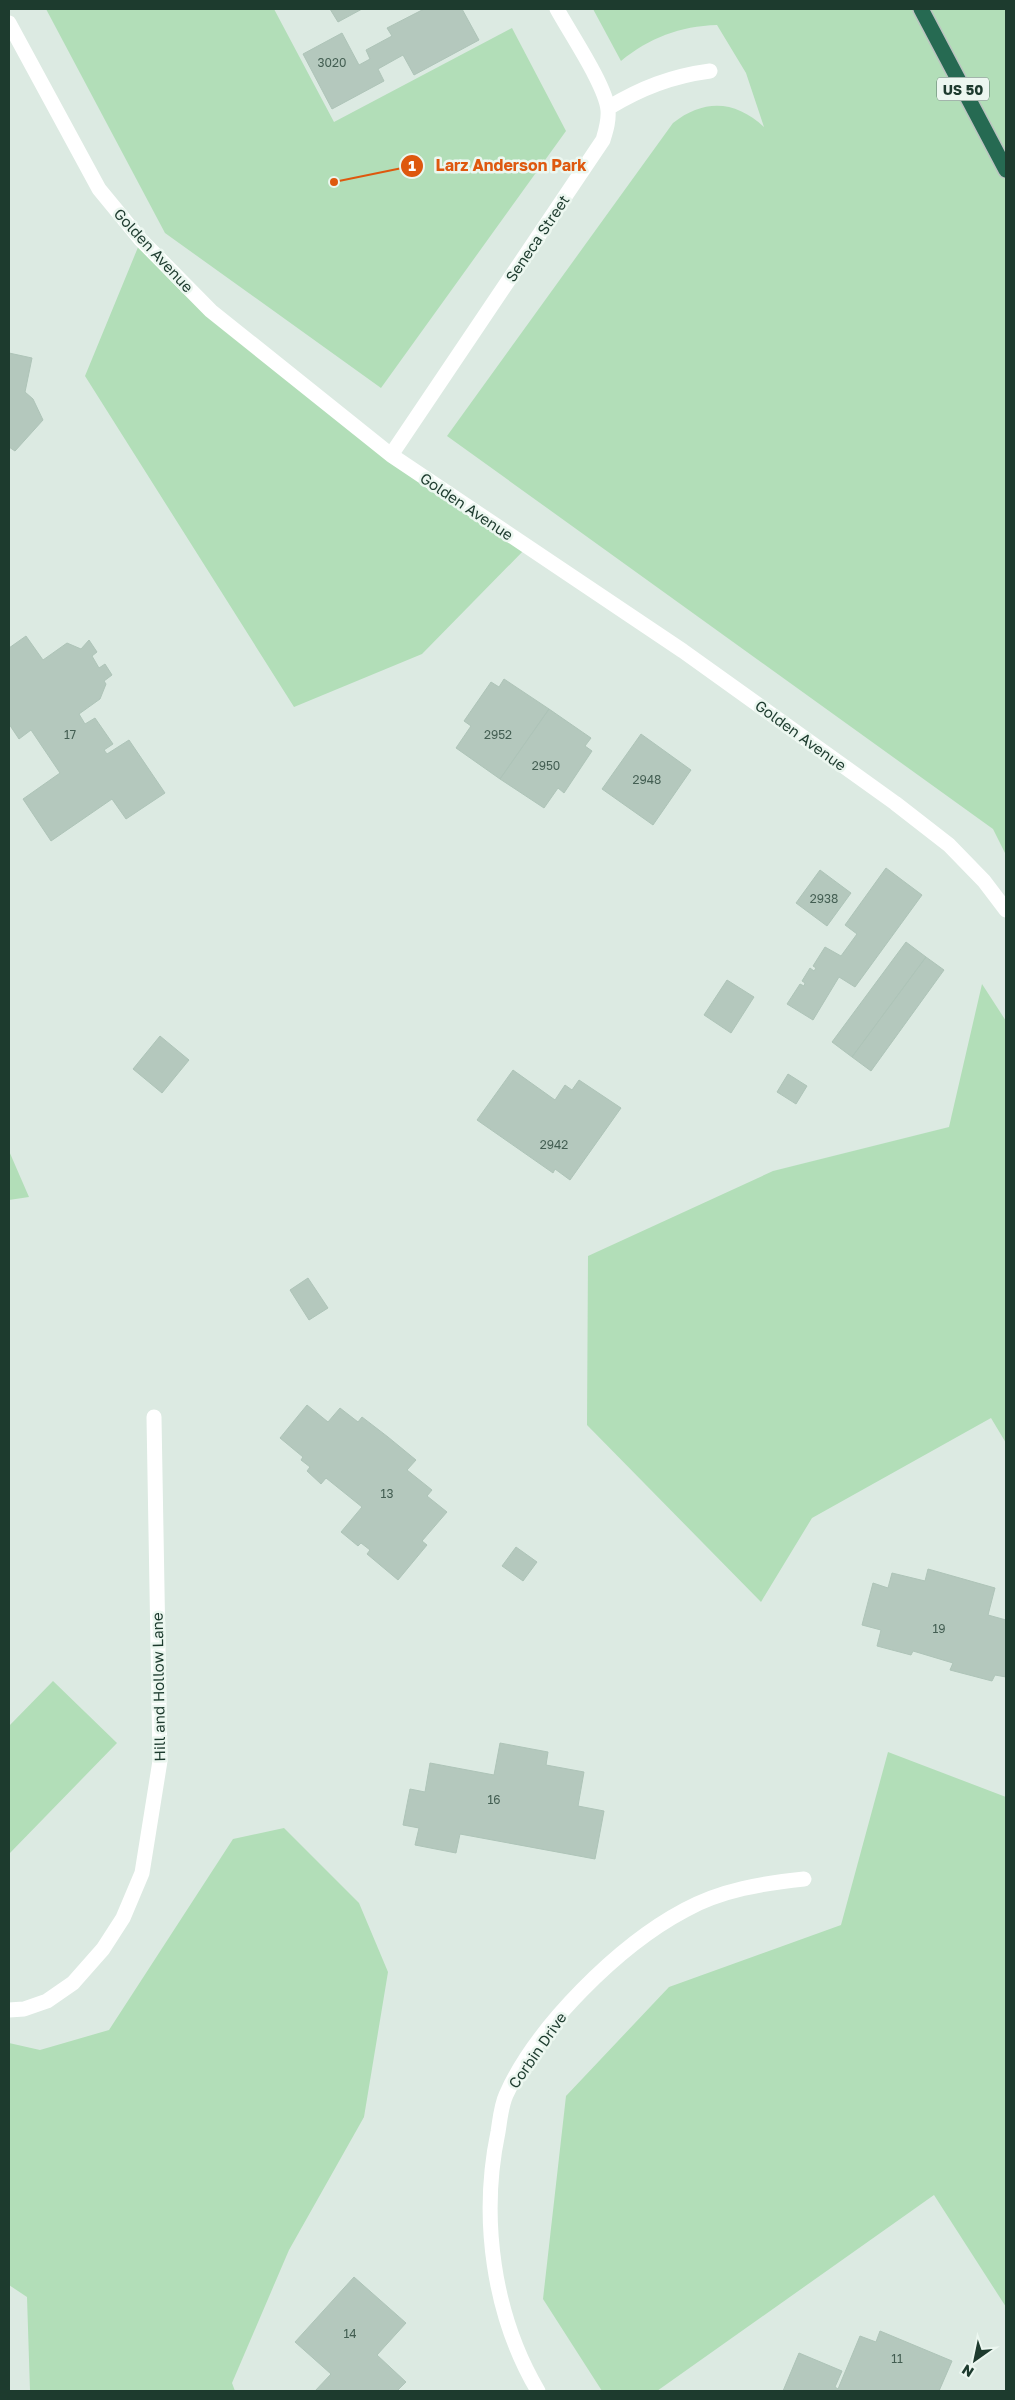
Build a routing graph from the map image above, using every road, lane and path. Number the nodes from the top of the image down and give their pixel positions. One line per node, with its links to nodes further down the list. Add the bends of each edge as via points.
1 (557, 9): 5 (street, via 603,89)
2 (921, 9): 6 (highway, US 50)
3 (9, 23): 7 (street, Golden Avenue, via 99,189 141,240 212,310)
4 (710, 71): 5 (street, via 652,84)
5 (608, 108): 7 (street, Seneca Street, via 603,140)
6 (1006, 170)
7 (391, 455): 8 (street, Golden Avenue, via 683,651 895,803 948,845 984,881)
8 (1006, 910)
9 (154, 1417): 11 (street, Hill and Hollow Lane, via 160,1761 142,1874 122,1918 103,1949 73,1983 47,2001)
10 (804, 1879): 12 (street, Corbin Drive, via 761,1884 710,1899 643,1936 605,1967 560,2014 505,2096 492,2162 490,2229 500,2296 515,2344)
11 (9, 2010)
12 (538, 2391)

